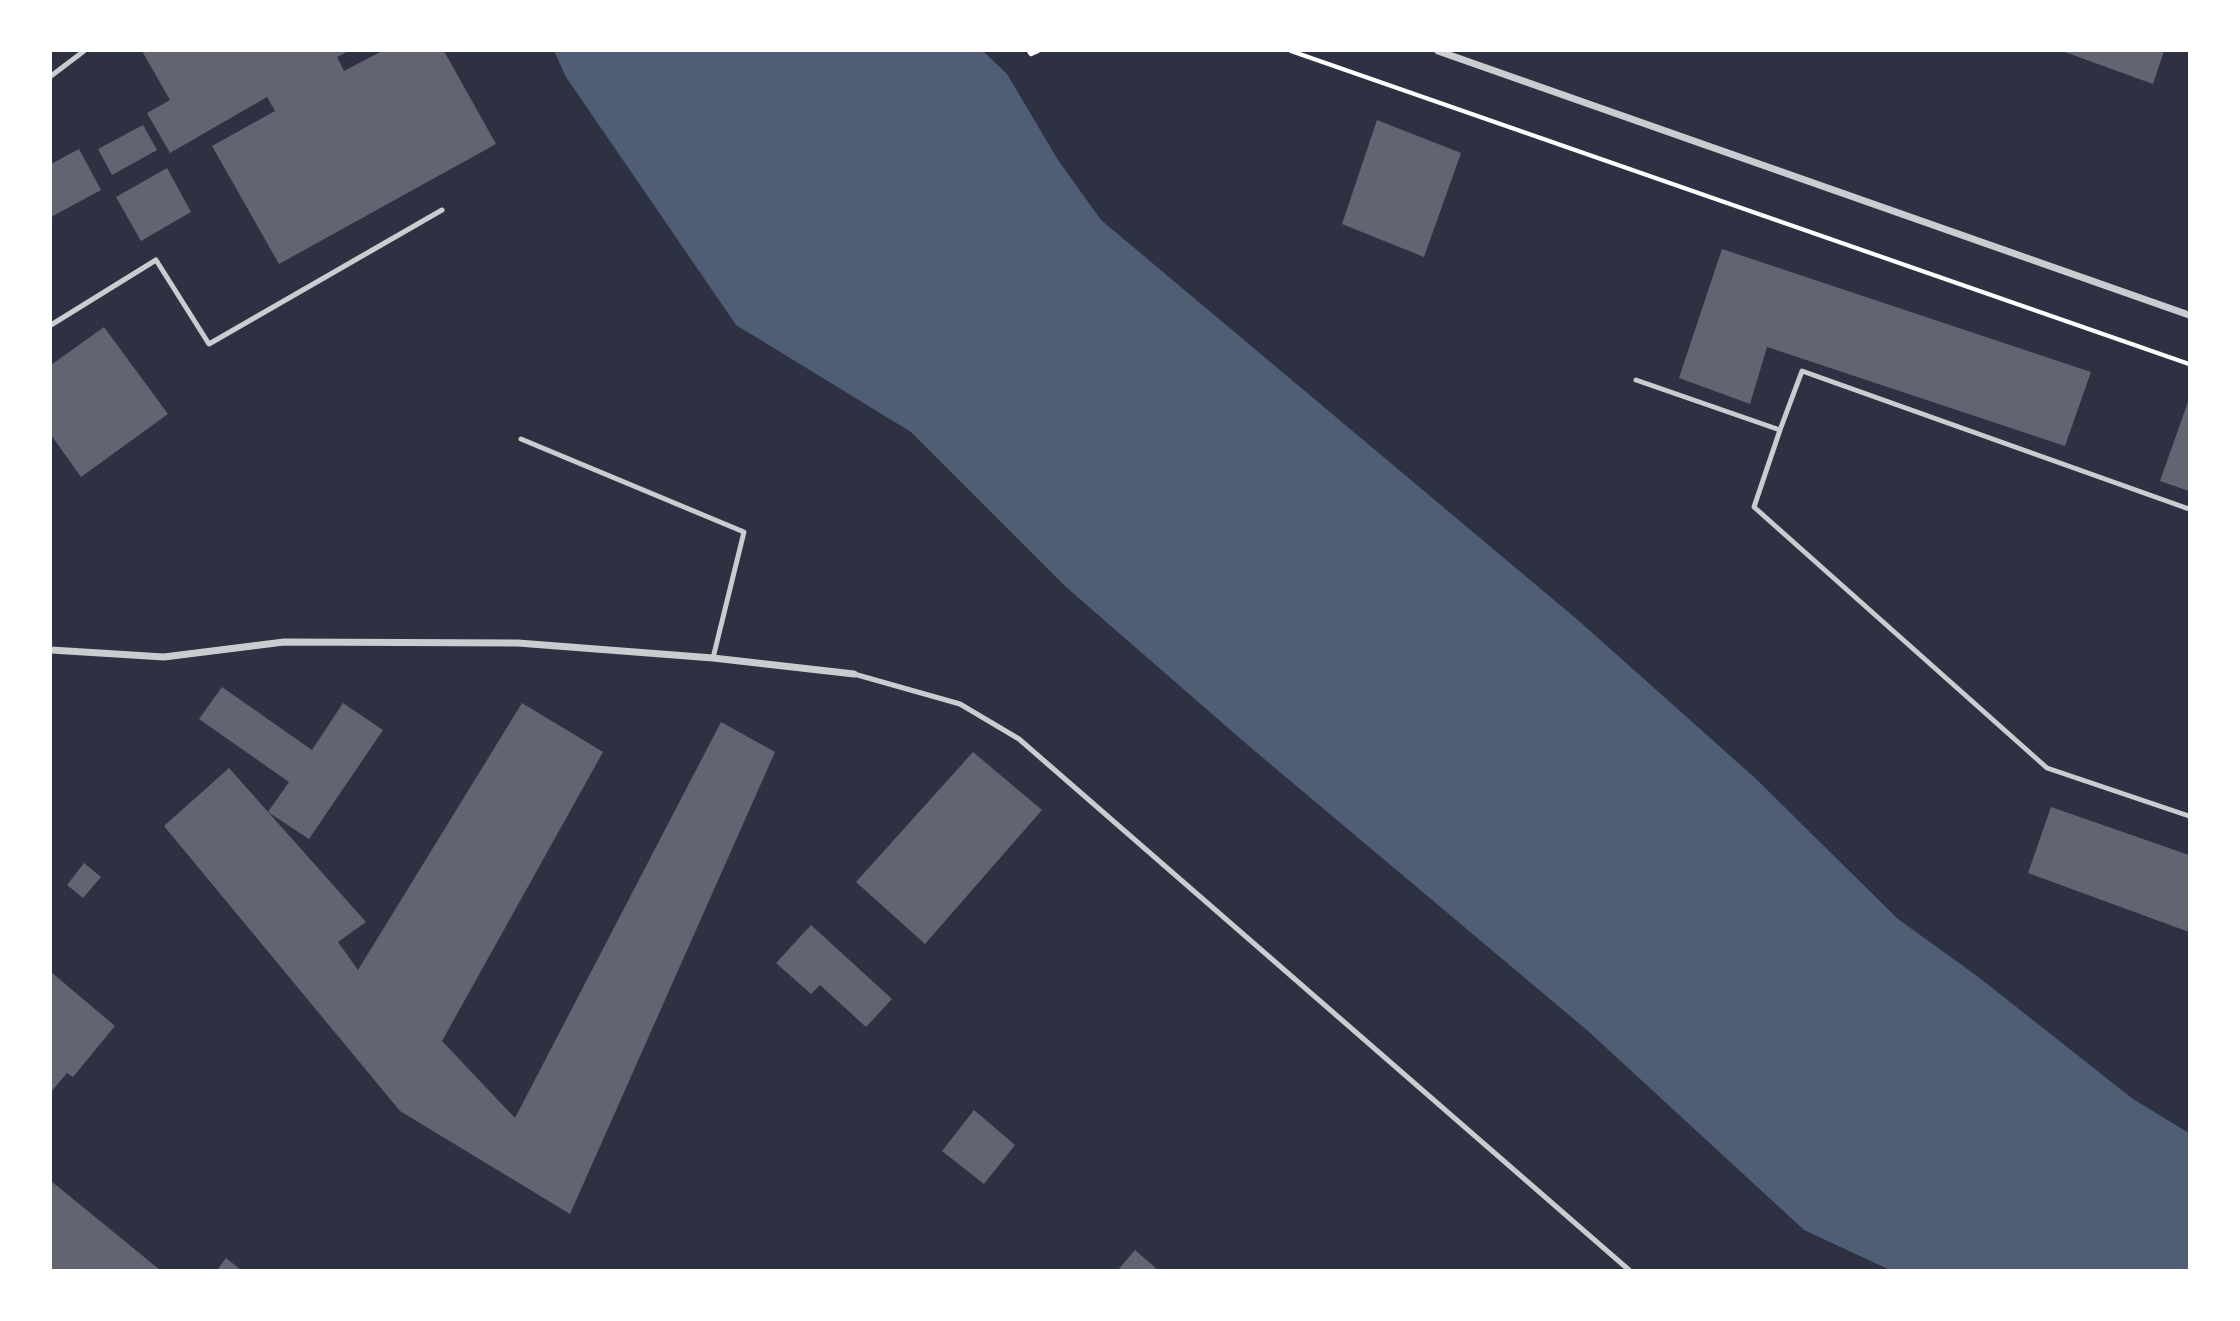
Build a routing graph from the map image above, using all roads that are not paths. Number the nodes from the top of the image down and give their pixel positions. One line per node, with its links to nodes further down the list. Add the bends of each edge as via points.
1 (84, 51): 3 (lane)
2 (1438, 51): 5 (street)
3 (51, 76)
4 (442, 210): 6 (lane, via 209,344 156,260)
5 (2189, 315)
6 (51, 325)
7 (1636, 380): 8 (lane)
8 (1780, 430): 10 (lane, via 1802,371); 14 (lane, via 1754,507 2048,768)
9 (521, 439): 12 (lane, via 744,532)
10 (2189, 509)
11 (51, 650): 12 (street, via 164,657 284,642 504,643)
12 (713, 658): 13 (street)
13 (854, 674): 15 (lane, via 961,704 1019,739)
14 (2189, 816)
15 (1629, 1270)

